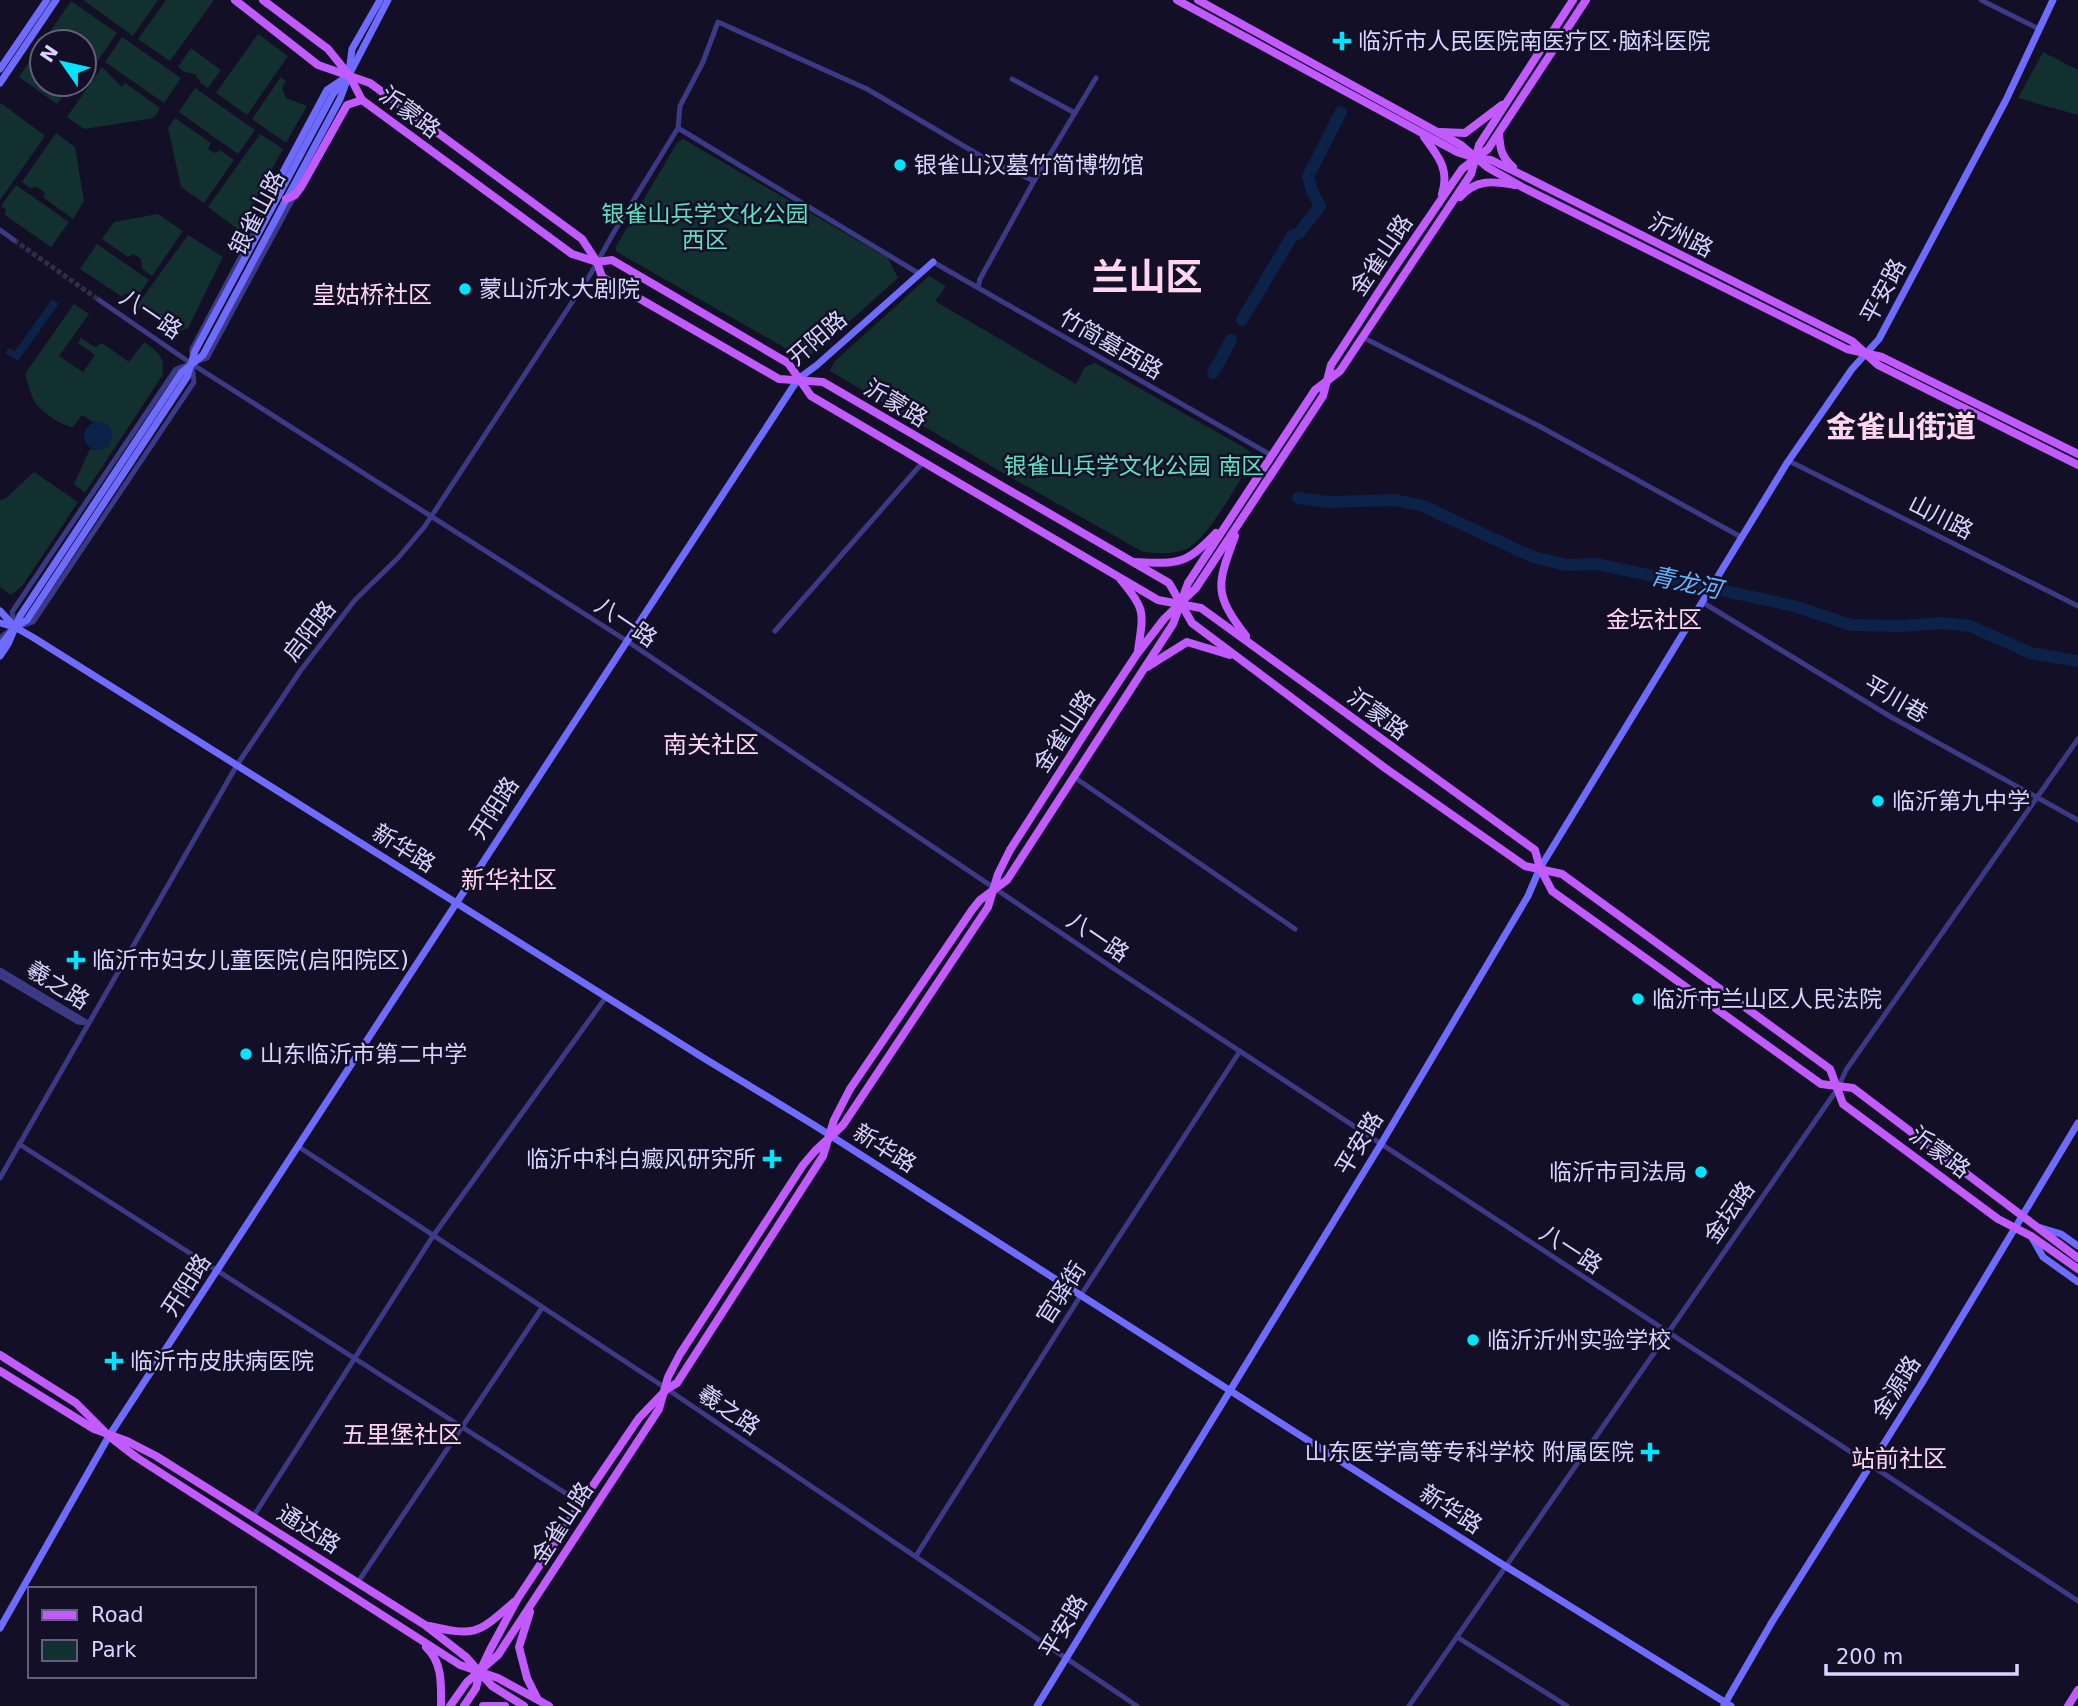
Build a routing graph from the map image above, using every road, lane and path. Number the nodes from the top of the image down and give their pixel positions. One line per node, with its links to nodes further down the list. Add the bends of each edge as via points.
1 (47, 0): 14 (main road)
2 (56, 0): 18 (main road)
3 (236, 0): 15 (main road, 沂蒙路, via 318,65)
4 (263, 0): 15 (main road, 沂蒙路, via 328,49)
5 (380, 0): 15 (main road, 银雀山路, via 352,49)
6 (388, 0): 15 (main road, 银雀山路)
7 (1177, 0): 25 (main road, 沂州路)
8 (1198, 0): 23 (main road, 沂州路)
9 (1573, 0): 20 (main road, 金雀山路)
10 (1586, 0): 24 (main road, 金雀山路)
11 (1981, 0): 13 (street)
12 (2053, 0): 13 (main road, 平安路)
13 (2039, 29): 44 (main road, 平安路, via 1895,311)
14 (0, 69)
15 (348, 75): 19 (main road, 沂蒙路); 30 (main road, via 327,90); 32 (main road, 银雀山路, via 340,99); 35 (main road, 银雀山路, via 333,94); 38 (main road, 沂蒙路, via 370,83 582,239)
16 (1096, 78): 21 (street)
17 (1012, 79): 21 (street)
18 (0, 83)
19 (362, 100): 31 (main road, via 343,109); 38 (main road, 沂蒙路, via 572,254)
20 (1507, 102): 23 (main road, via 1465,133); 26 (main road, 金雀山路)
21 (1075, 113): 28 (street)
22 (678, 128): 28 (street, 启阳路, via 680,106 718,22 867,89 979,155); 38 (street, 启阳路); 40 (street)
23 (1436, 132): 26 (main road, 沂州路)
24 (1499, 133): 26 (main road, 金雀山路); 27 (main road, via 1505,161)
25 (1422, 134): 26 (main road, 沂州路); 33 (main road, via 1444,164 1446,182)
26 (1475, 158): 27 (main road, 沂州路); 29 (main road, 沂州路); 33 (main road, 金雀山路); 34 (main road, 金雀山路, via 1471,174)
27 (1520, 174): 44 (main road, 沂州路, via 1852,341)
28 (1034, 181): 41 (street)
29 (1522, 187): 34 (main road, via 1480,183); 44 (main road, 沂州路, via 1847,349)
30 (274, 189): 35 (main road); 45 (street, via 192,349)
31 (295, 195): 32 (main road); 45 (street, via 207,358)
32 (286, 199): 45 (main road, 银雀山路, via 203,355)
33 (1439, 204): 47 (main road, 金雀山路, via 1331,365)
34 (1441, 218): 43 (main road, 金雀山路)
35 (266, 222): 45 (main road, 银雀山路)
36 (0, 230): 37 (street)
37 (15, 240)
38 (597, 262): 46 (main road, 沂蒙路, via 612,260 712,318 788,363); 46 (main road, 沂蒙路, via 603,277 691,329 779,379); 53 (street, 启阳路)
39 (933, 262): 40 (main road, 开阳路); 41 (street, 竹简墓西路)
40 (918, 273): 46 (main road, 开阳路)
41 (978, 287): 49 (street, 竹简墓西路)
42 (99, 300): 45 (street, 八一路)
43 (1362, 337): 47 (main road, 金雀山路); 56 (street, via 1539,426)
44 (1867, 354): 48 (main road, 沂州路, via 1882,356); 50 (main road, 平安路); 52 (main road, 沂州路, via 1878,365)
45 (192, 364): 53 (street, 八一路); 64 (main road, 银雀山路, via 181,373); 64 (street, via 194,382 91,536 33,622)
46 (798, 379): 51 (main road, 沂蒙路, via 811,396); 57 (main road, 沂蒙路, via 823,382); 67 (main road, 开阳路)
47 (1329, 379): 49 (main road, 金雀山路, via 1315,390); 55 (main road, 金雀山路, via 1323,396)
48 (2078, 454)
49 (1271, 456): 54 (main road, 金雀山路)
50 (1789, 461): 56 (main road, 平安路); 61 (street, 山川路)
51 (923, 462): 58 (main road, 沂蒙路); 65 (street)
52 (2078, 466)
53 (431, 517): 67 (street, 八一路); 76 (street, 启阳路, via 331,630)
54 (1231, 518): 57 (main road, via 1194,555 1173,563); 60 (main road, 金雀山路)
55 (1241, 521): 60 (main road, 金雀山路, via 1196,588); 68 (main road, via 1220,577 1226,610)
56 (1741, 537): 59 (main road, 平安路)
57 (1131, 562): 60 (main road, 沂蒙路, via 1169,583)
58 (1117, 575): 60 (main road, 沂蒙路, via 1158,600); 70 (main road, via 1143,613)
59 (1704, 598): 78 (street, 平川巷, via 1891,717); 80 (main road, 平安路)
60 (1180, 603): 68 (main road, 沂蒙路, via 1201,608); 70 (main road, 金雀山路); 72 (main road, 沂蒙路, via 1192,623); 74 (main road, 金雀山路, via 1173,624)
61 (2078, 606)
62 (0, 611): 64 (main road, 新华路)
63 (0, 623): 64 (main road, 新华路)
64 (15, 627): 66 (street); 69 (main road, 银雀山路); 71 (main road, 银雀山路); 73 (main road, via 12,646); 76 (main road, 新华路)
65 (775, 631)
66 (0, 638)
67 (627, 641): 81 (street, 八一路); 82 (main road, 开阳路)
68 (1252, 644): 80 (main road, 沂蒙路, via 1535,850)
69 (0, 646)
70 (1138, 654): 81 (main road, 金雀山路, via 1010,850)
71 (0, 656)
72 (1237, 657): 74 (main road, via 1187,642); 80 (main road, 沂蒙路, via 1525,866)
73 (0, 663)
74 (1144, 668): 77 (main road, 金雀山路)
75 (2078, 739): 78 (street, 金坛路)
76 (237, 765): 82 (main road, 新华路); 87 (street, 启阳路)
77 (1073, 777): 81 (main road, 金雀山路, via 1007,880); 83 (street)
78 (2037, 797): 79 (street, 平川巷); 89 (street, 金坛路, via 1846,1070)
79 (2078, 820)
80 (1540, 868): 89 (main road, 沂蒙路, via 1552,891 1821,1084); 89 (main road, 沂蒙路, via 1562,874 1830,1069); 93 (main road, 平安路, via 1528,896)
81 (994, 889): 88 (street, 八一路); 91 (main road, 金雀山路, via 988,906 915,1019); 91 (main road, 金雀山路, via 972,910 850,1089)
82 (455, 903): 86 (main road, 新华路); 94 (main road, 开阳路)
83 (1295, 929)
84 (0, 970): 87 (street, 羲之路)
85 (0, 976): 87 (street, 羲之路, via 78,1022)
86 (606, 998): 91 (main road, 新华路); 99 (street)
87 (88, 1023): 92 (street, 启阳路)
88 (1240, 1051): 93 (street, 八一路); 106 (street, 官驿街)
89 (1838, 1088): 96 (main road, 沂蒙路, via 1853,1088); 98 (main road, 沂蒙路, via 1843,1104); 108 (street, 金坛路)
90 (2078, 1123): 96 (main road, 金源路)
91 (831, 1136): 106 (main road, 新华路); 112 (main road, 金雀山路, via 803,1165 720,1291 680,1354)
92 (19, 1144): 95 (street, 启阳路); 104 (street)
93 (1381, 1144): 108 (street, 八一路); 113 (main road, 平安路)
94 (299, 1147): 99 (street, 羲之路); 104 (main road, 开阳路)
95 (0, 1178)
96 (2022, 1215): 97 (main road, 沂蒙路); 98 (main road, 金源路)
97 (2036, 1227): 101 (main road, via 2061,1234); 102 (main road, 沂蒙路)
98 (2014, 1229): 100 (main road, 沂蒙路); 116 (main road, 金源路)
99 (433, 1236): 107 (street, 羲之路); 110 (street)
100 (2031, 1236): 103 (main road, 沂蒙路); 105 (main road, via 2043,1257)
101 (2078, 1246)
102 (2078, 1258)
103 (2078, 1269)
104 (219, 1270): 110 (street); 115 (main road, 开阳路)
105 (2078, 1282)
106 (1081, 1295): 113 (main road, 新华路); 119 (street, 官驿街)
107 (542, 1308): 112 (street, 羲之路); 114 (street)
108 (1667, 1333): 116 (street, 八一路); 120 (street, 金坛路)
109 (0, 1356): 115 (main road, 通达路, via 76,1403)
110 (355, 1358): 114 (street); 118 (street)
111 (0, 1371): 115 (main road, 通达路)
112 (667, 1389): 117 (main road, 金雀山路, via 639,1418); 119 (street, 羲之路); 123 (main road, 金雀山路, via 659,1409)
113 (1230, 1390): 120 (main road, 新华路); 129 (main road, 平安路)
114 (461, 1426): 117 (street); 121 (street)
115 (109, 1436): 118 (main road, 通达路, via 156,1456); 126 (main road, 开阳路); 127 (main road, 通达路)
116 (1870, 1466): 124 (street, 八一路); 133 (main road, 金源路, via 1772,1622)
117 (581, 1503): 122 (main road, 金雀山路)
118 (253, 1517): 121 (main road, 通达路)
119 (916, 1556): 129 (street, 羲之路)
120 (1506, 1567): 128 (street, 金坛路); 133 (main road, 新华路)
121 (358, 1582): 125 (main road, 通达路)
122 (519, 1598): 125 (main road, via 481,1630 450,1631); 130 (main road, 金雀山路)
123 (533, 1601): 130 (main road, 金雀山路, via 498,1655); 132 (main road, via 519,1647)
124 (2078, 1601)
125 (425, 1625): 130 (main road, 通达路)
126 (0, 1628)
127 (414, 1635): 130 (main road, 通达路, via 460,1665); 134 (main road, via 433,1654 441,1677)
128 (1457, 1637): 143 (street, 金坛路); 144 (street)
129 (1067, 1658): 141 (main road, 平安路); 142 (street, 羲之路)
130 (480, 1671): 132 (main road, 通达路); 135 (main road, 金雀山路); 136 (main road, 金雀山路); 139 (main road, 通达路, via 492,1686)
131 (2078, 1690): 145 (main road)
132 (537, 1698): 140 (main road, 通达路)
133 (1727, 1705)
134 (441, 1706)
135 (450, 1706)
136 (464, 1706)
137 (483, 1706): 138 (main road)
138 (505, 1706)
139 (524, 1706)
140 (549, 1706)
141 (1037, 1706)
142 (1136, 1706)
143 (1409, 1706)
144 (1567, 1706)
145 (2068, 1706)

